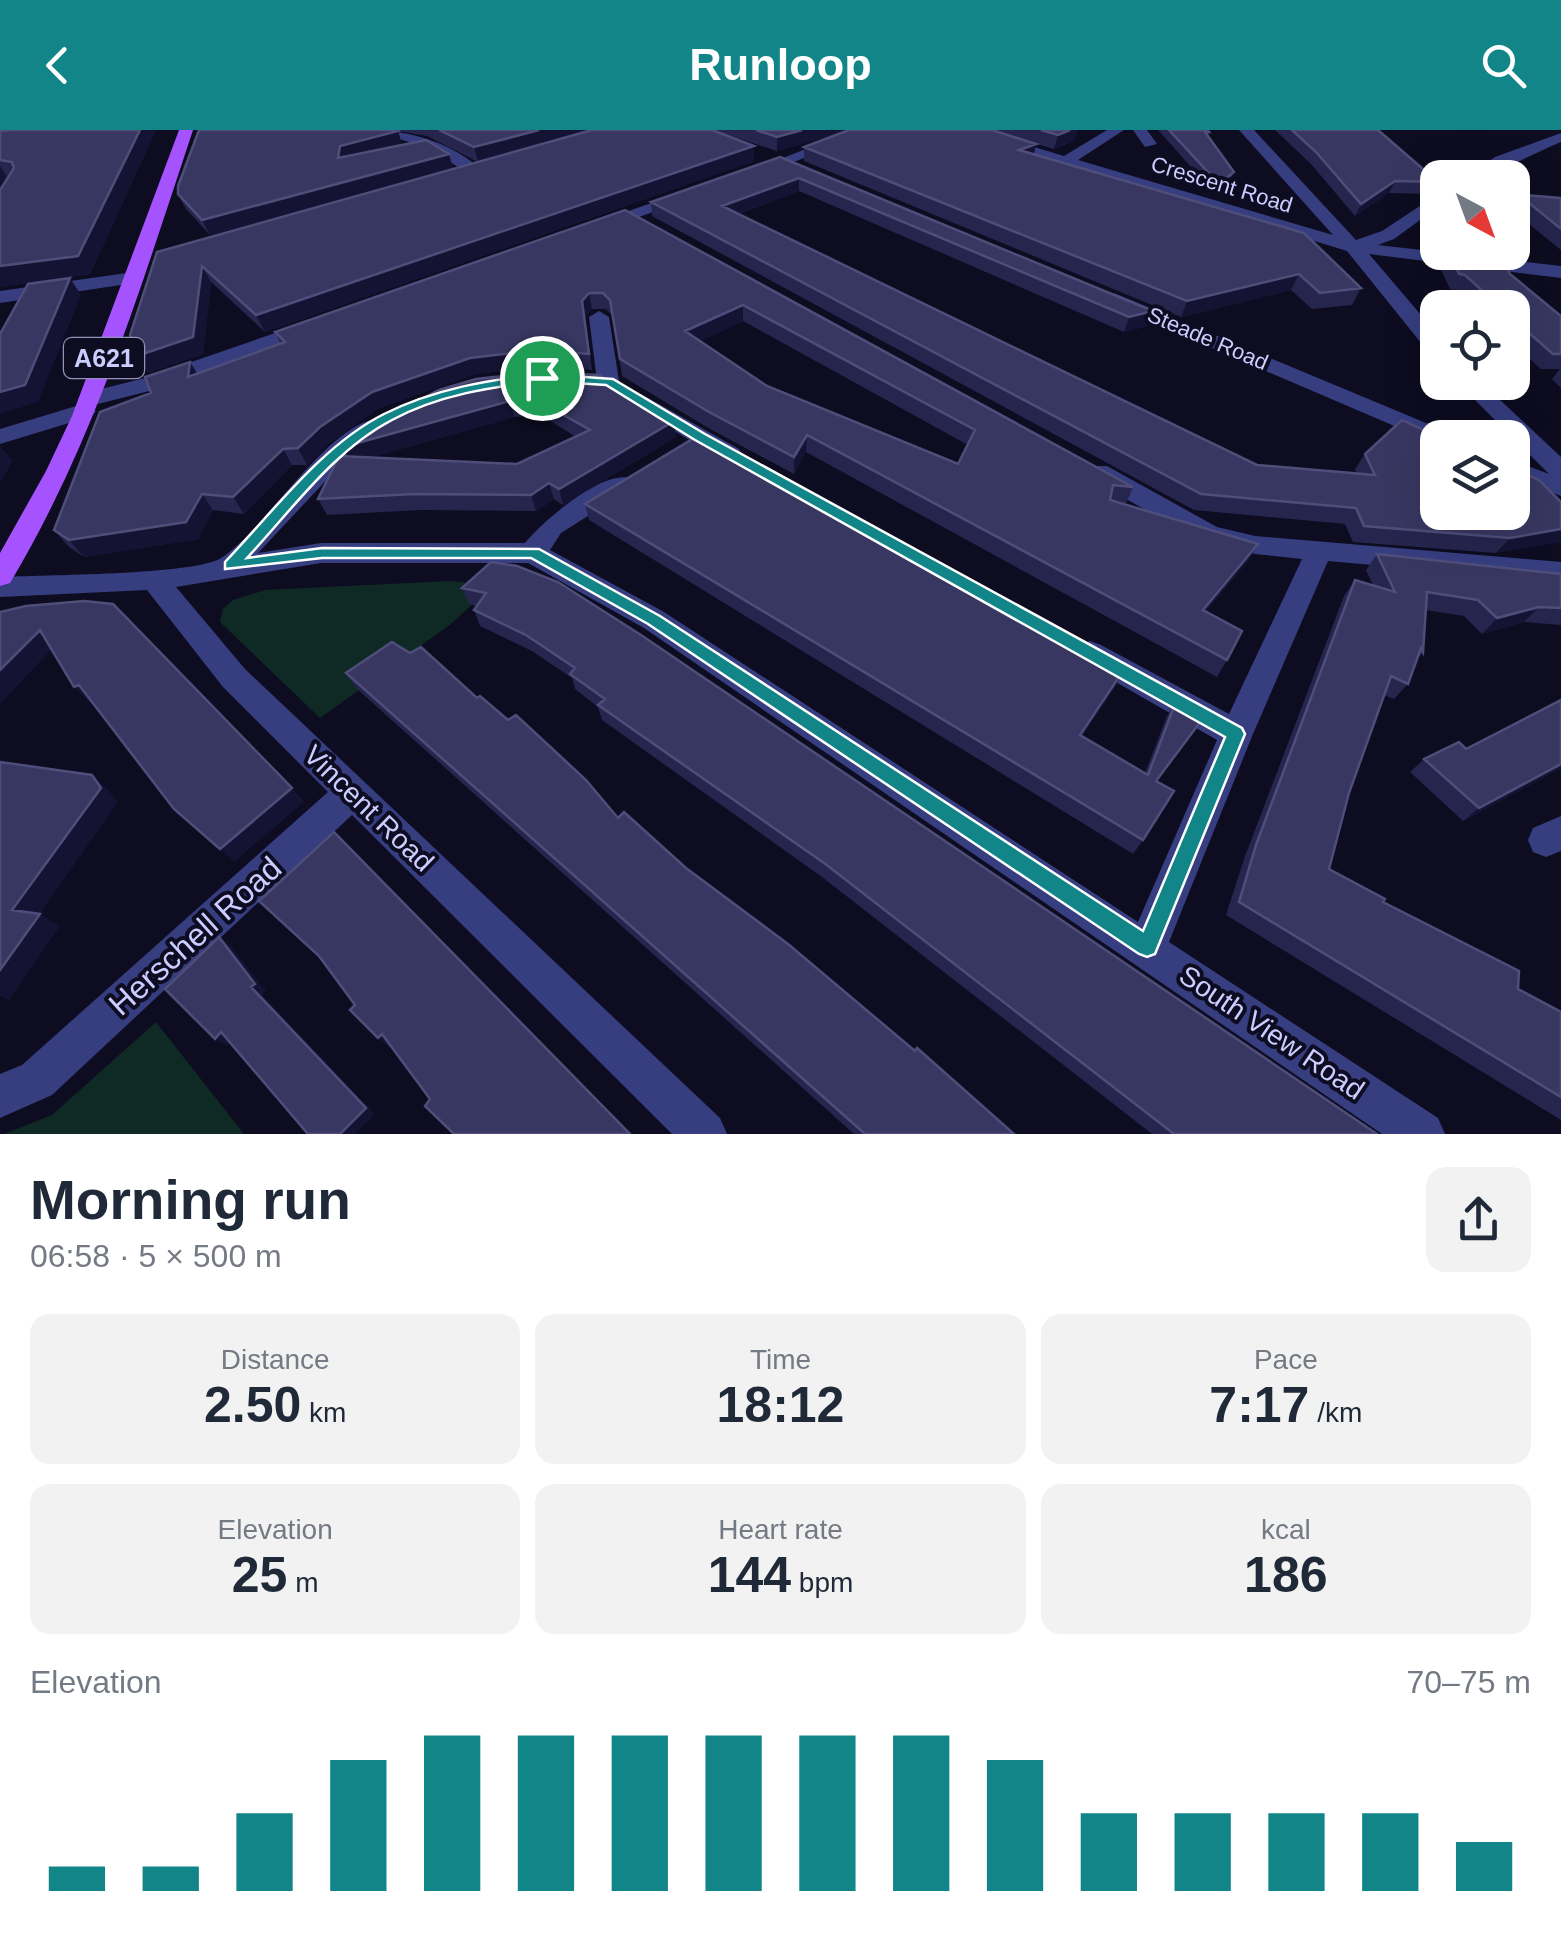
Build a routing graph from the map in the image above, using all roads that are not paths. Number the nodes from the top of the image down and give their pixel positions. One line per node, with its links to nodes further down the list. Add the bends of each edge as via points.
1 (186, 130): 22 (main road, A621)
2 (376, 130): 9 (street)
3 (867, 130): 14 (street)
4 (962, 130): 7 (street, Crescent Road)
5 (1116, 130): 12 (street)
6 (1246, 130): 21 (street)
7 (987, 134): 12 (street, Crescent Road)
8 (1561, 136): 13 (street)
9 (431, 137): 11 (street); 16 (street, via 484,170)
10 (748, 149): 14 (street)
11 (402, 154)
12 (1068, 160): 21 (street, Crescent Road)
13 (1500, 160)
14 (783, 162): 15 (street); 18 (street)
15 (819, 177)
16 (457, 178)
17 (1420, 212): 21 (street, via 1388,235)
18 (628, 214): 19 (street); 20 (street)
19 (578, 232)
20 (661, 232)
21 (1352, 247): 23 (street, Crescent Road); 28 (street)
22 (142, 268): 25 (street); 32 (main road, A621)
23 (1561, 272)
24 (1088, 288): 34 (street, Steade Road)
25 (0, 297)
26 (598, 318): 30 (street)
27 (333, 319): 32 (street)
28 (1420, 328)
29 (575, 380): 30 (street)
30 (608, 382): 36 (street)
31 (1487, 400): 40 (street)
32 (86, 405): 35 (street); 48 (main road, A621)
33 (405, 410): 46 (street, via 339,452)
34 (1420, 429)
35 (0, 437)
36 (700, 437): 37 (street); 39 (street)
37 (668, 456)
38 (1081, 462): 44 (street, via 1210,534)
39 (746, 463)
40 (1561, 470)
41 (637, 474): 45 (street, via 552,527)
42 (1530, 475): 43 (street)
43 (1561, 488)
44 (1318, 552): 47 (street); 52 (street)
45 (533, 553): 46 (street, South View Road, via 322,553); 54 (street, South View Road, via 654,620)
46 (231, 566): 49 (street, South View Road)
47 (1561, 572)
48 (0, 576)
49 (154, 580): 50 (street); 53 (street, Vincent Road, via 234,678)
50 (0, 587)
51 (1065, 639): 52 (street)
52 (1236, 734): 54 (street)
53 (353, 792): 55 (street, Herschell Road); 56 (street, Vincent Road)
54 (1147, 947): 57 (street, South View Road)
55 (19, 1088)
56 (704, 1134)
57 (1422, 1134)

